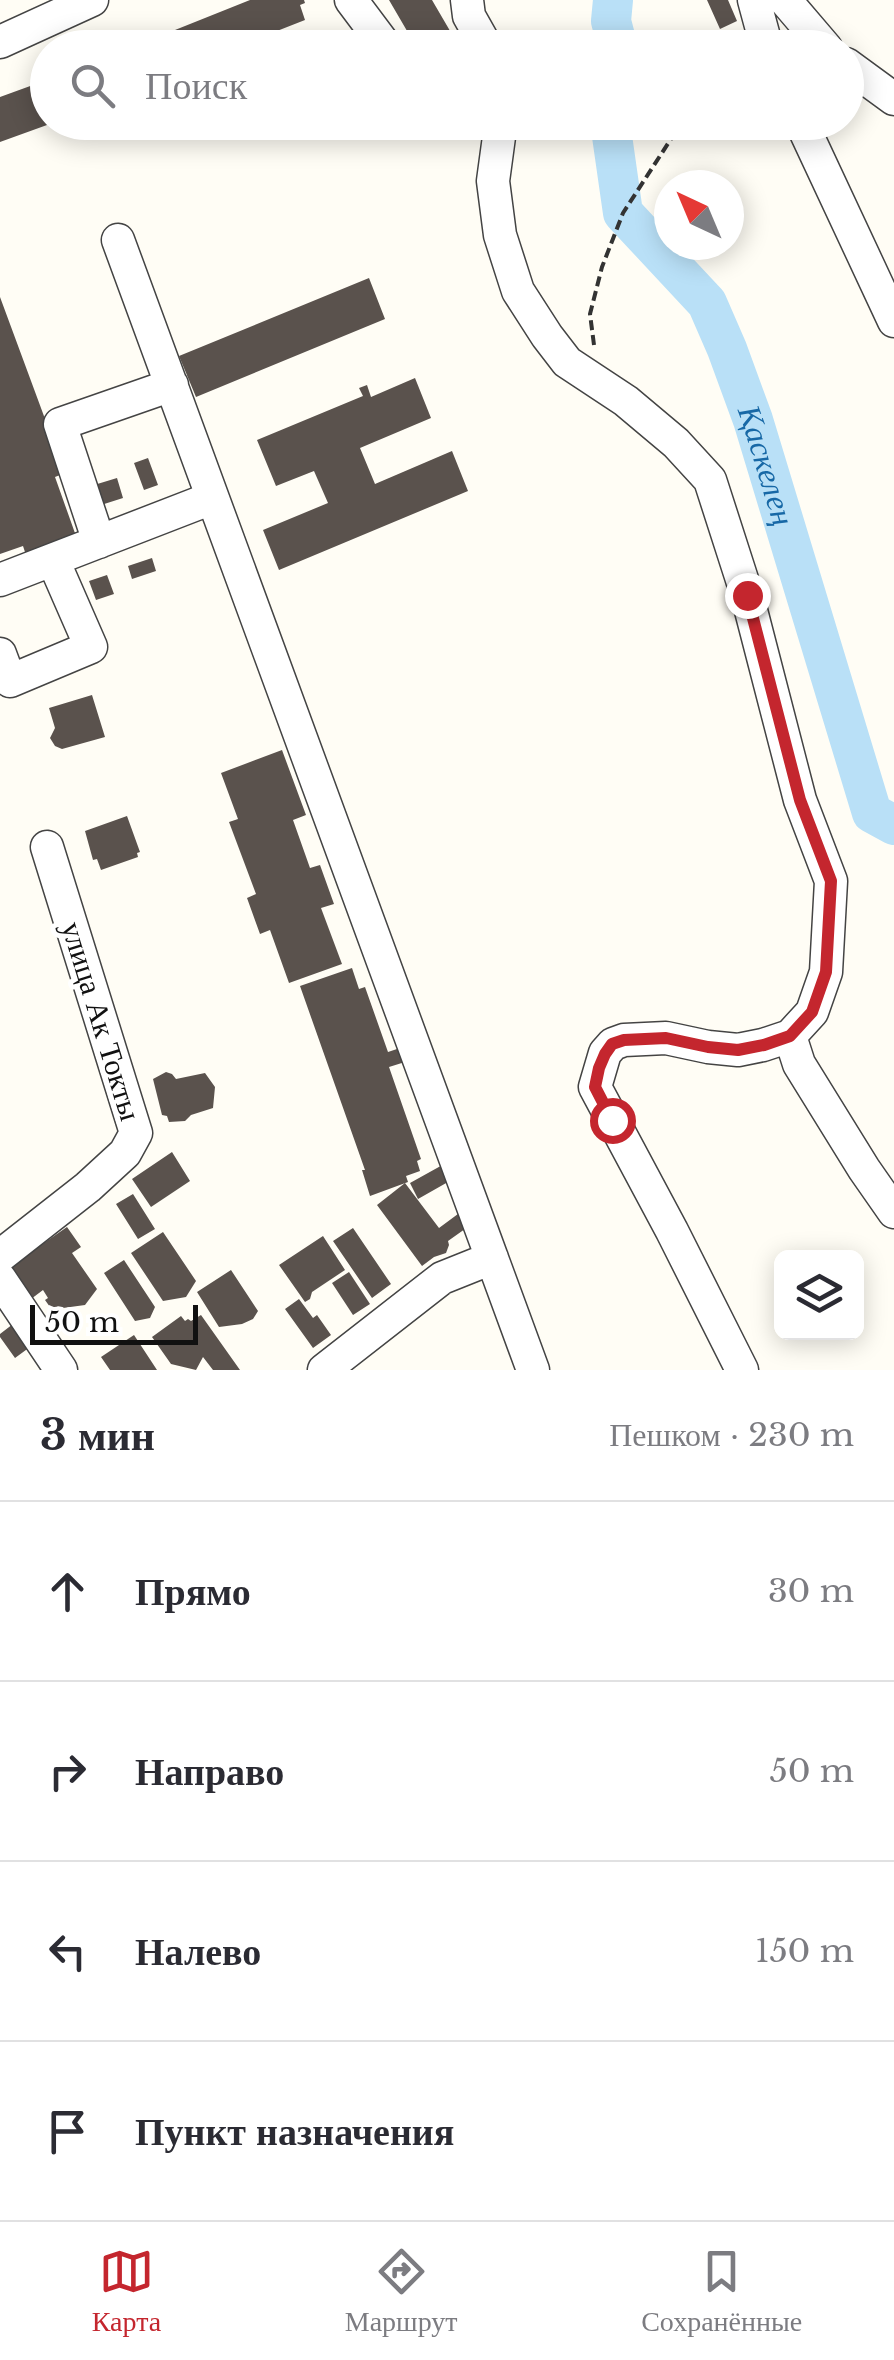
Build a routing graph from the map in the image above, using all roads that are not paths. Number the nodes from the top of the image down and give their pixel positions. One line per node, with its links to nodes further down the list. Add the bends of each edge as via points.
1 (92, 0): 10 (street)
2 (351, 0): 6 (street)
3 (468, 0): 7 (street)
4 (754, 0): 8 (street)
5 (785, 0): 9 (street)
6 (374, 30)
7 (477, 30)
8 (762, 30)
9 (811, 30)
10 (0, 42)
11 (864, 77): 12 (street)
12 (894, 99)
13 (500, 140): 24 (street, via 494,181 500,235 518,291 567,362 626,401 710,480 800,800 831,881 826,972 812,1012)
14 (809, 140): 16 (street)
15 (118, 240): 17 (street)
16 (894, 321)
17 (172, 385): 18 (street); 19 (street, via 60,424)
18 (212, 498): 19 (street); 27 (street)
19 (98, 542): 20 (street)
20 (53, 560): 21 (street); 22 (street, via 91,647 10,680)
21 (0, 580)
22 (0, 654)
23 (47, 847): 26 (street, улица Ак Токты, via 136,1133 125,1154)
24 (790, 1036): 25 (street, via 799,1064); 32 (street, via 738,1050 666,1038 624,1040 605,1054 595,1087)
25 (894, 1212)
26 (0, 1256)
27 (492, 1258): 30 (street, via 442,1278); 31 (street)
28 (0, 1279): 29 (street)
29 (61, 1370)
30 (324, 1370)
31 (533, 1370)
32 (742, 1370)

